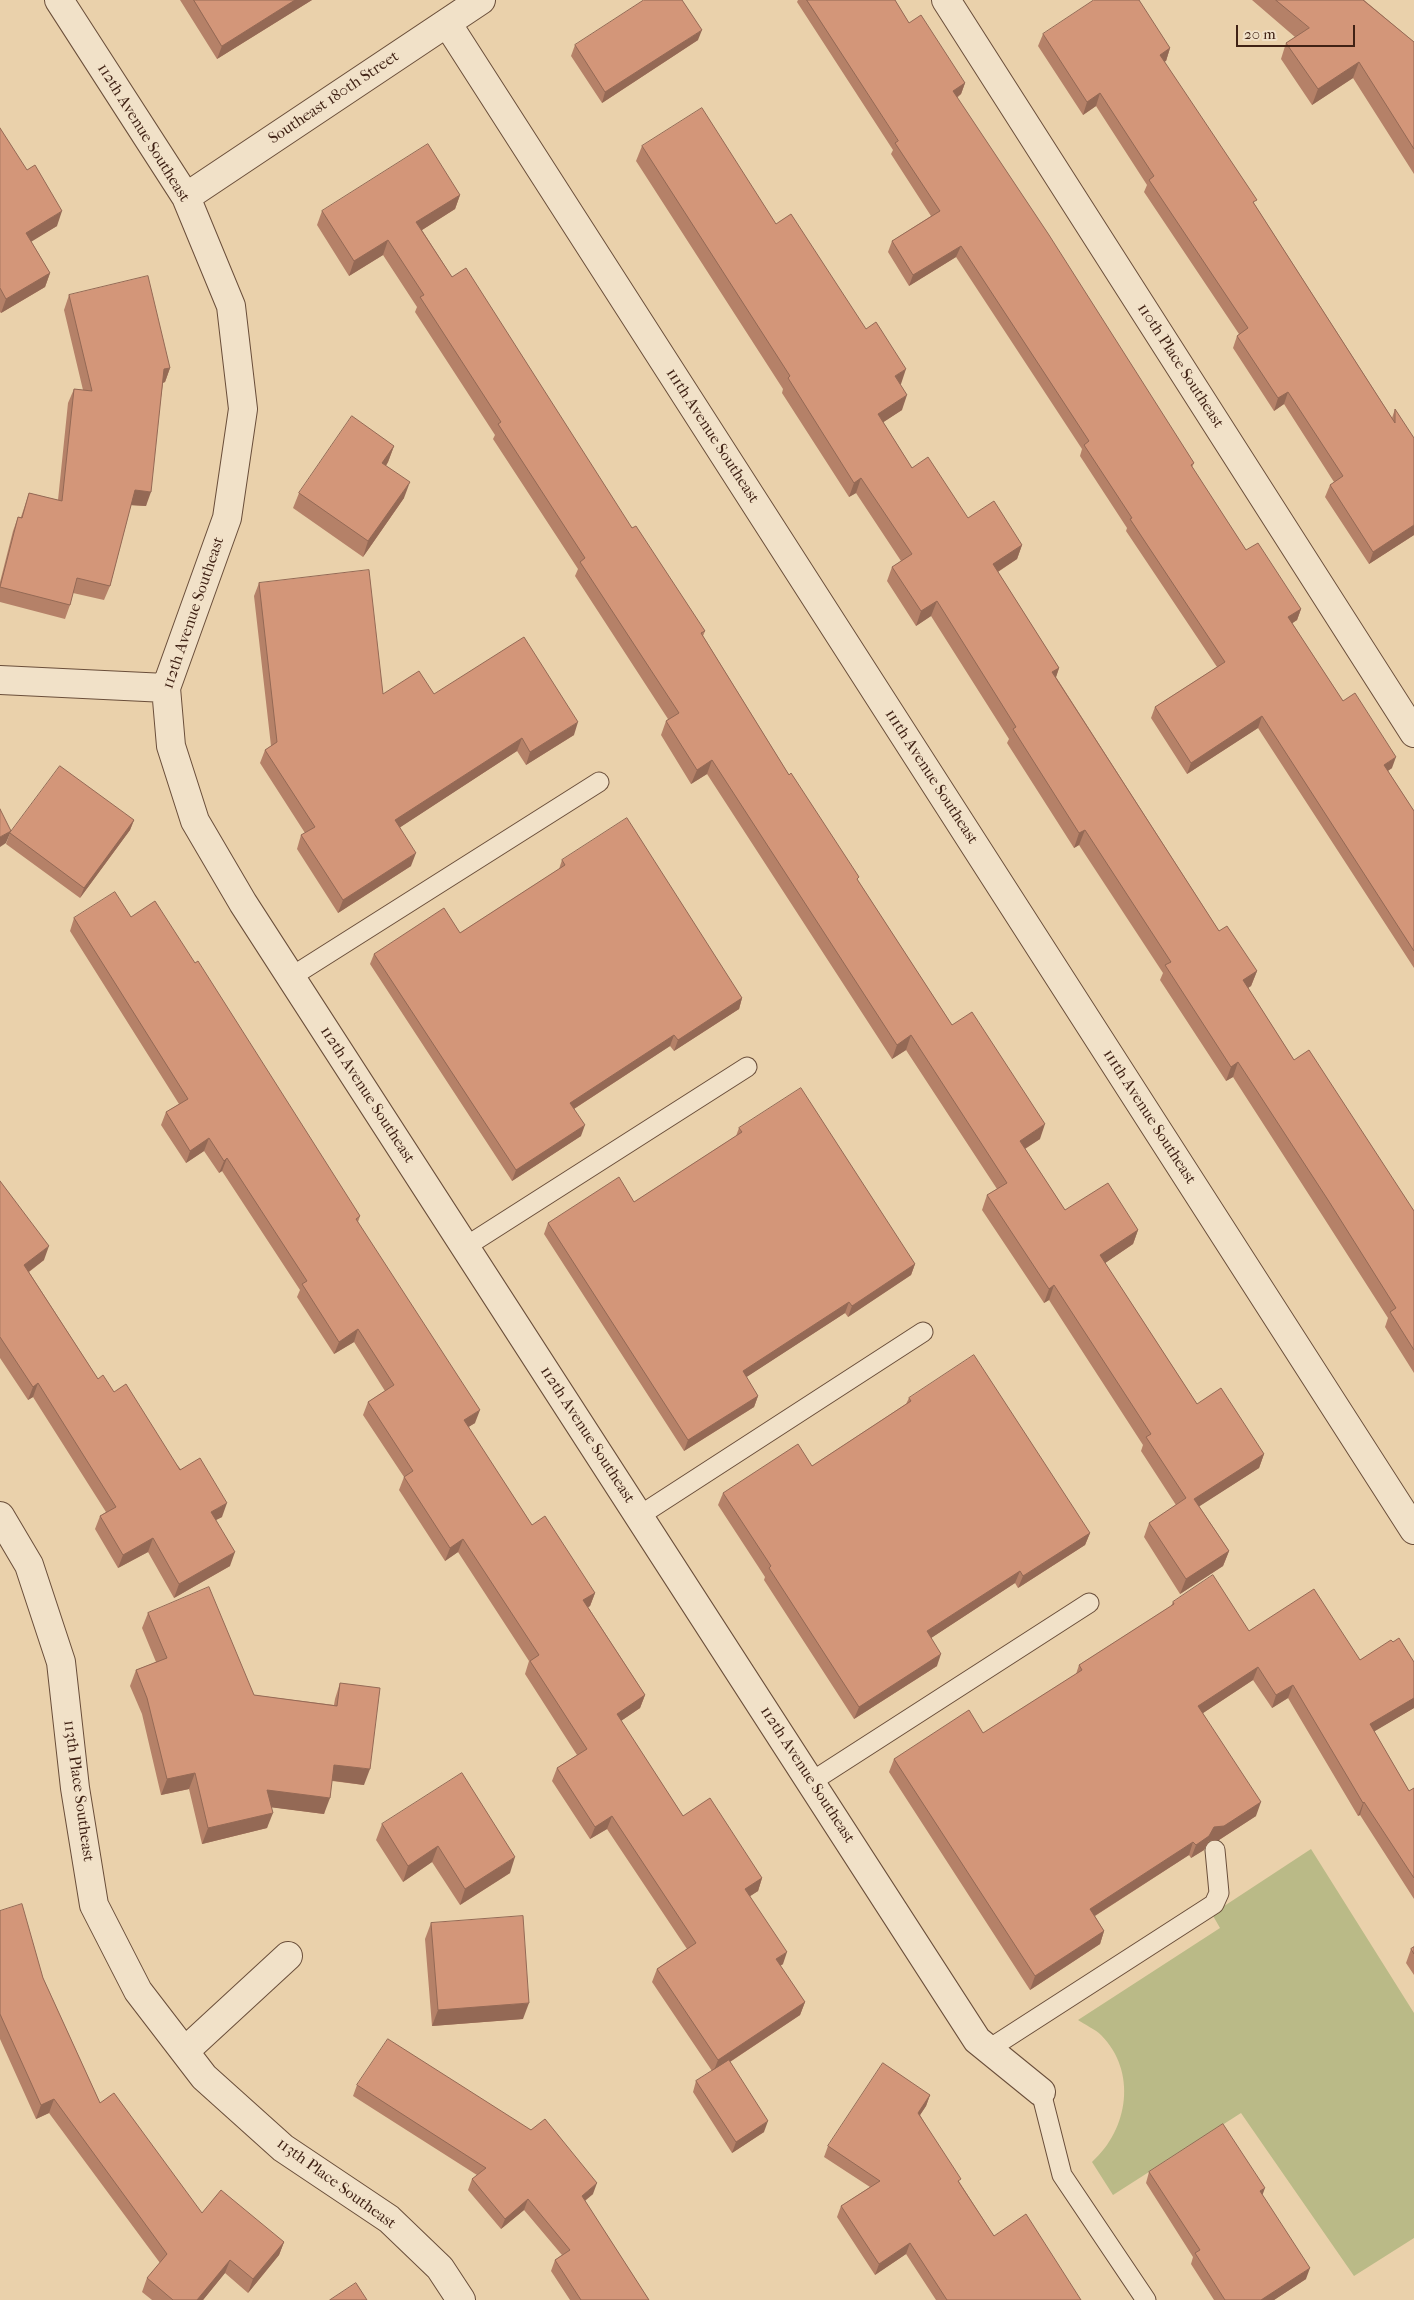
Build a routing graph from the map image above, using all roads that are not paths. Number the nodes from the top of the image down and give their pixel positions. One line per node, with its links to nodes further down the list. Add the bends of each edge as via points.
1 (59, 0): 5 (street, 112th Avenue Southeast)
2 (482, 0): 4 (street, Southeast 180th Street)
3 (946, 0): 8 (street, 110th Place Southeast)
4 (447, 23): 5 (street, Southeast 180th Street); 16 (street, 111th Avenue Southeast)
5 (186, 197): 7 (street, 112th Avenue Southeast, via 231,306 243,409 227,518)
6 (0, 680): 7 (street)
7 (166, 688): 10 (street, 112th Avenue Southeast, via 171,746 195,821)
8 (1414, 733)
9 (599, 782): 10 (lane)
10 (291, 977): 12 (street, 112th Avenue Southeast)
11 (747, 1067): 12 (lane)
12 (465, 1247): 15 (street, 112th Avenue Southeast)
13 (923, 1332): 15 (lane)
14 (0, 1516): 22 (street, 113th Place Southeast, via 29,1565 61,1662 75,1788 94,1905 138,1991)
15 (639, 1516): 18 (street, 112th Avenue Southeast)
16 (1414, 1530)
17 (1090, 1603): 18 (lane)
18 (811, 1782): 21 (street, 112th Avenue Southeast, via 977,2040)
19 (1215, 1850): 21 (lane, via 1219,1893 1214,1904)
20 (288, 1956): 22 (street)
21 (989, 2049): 23 (street, 112th Avenue Southeast)
22 (185, 2051): 24 (street, 113th Place Southeast, via 204,2077 283,2148 389,2219 440,2268)
23 (1041, 2092): 25 (lane, via 1062,2175)
24 (461, 2300)
25 (1146, 2300)

